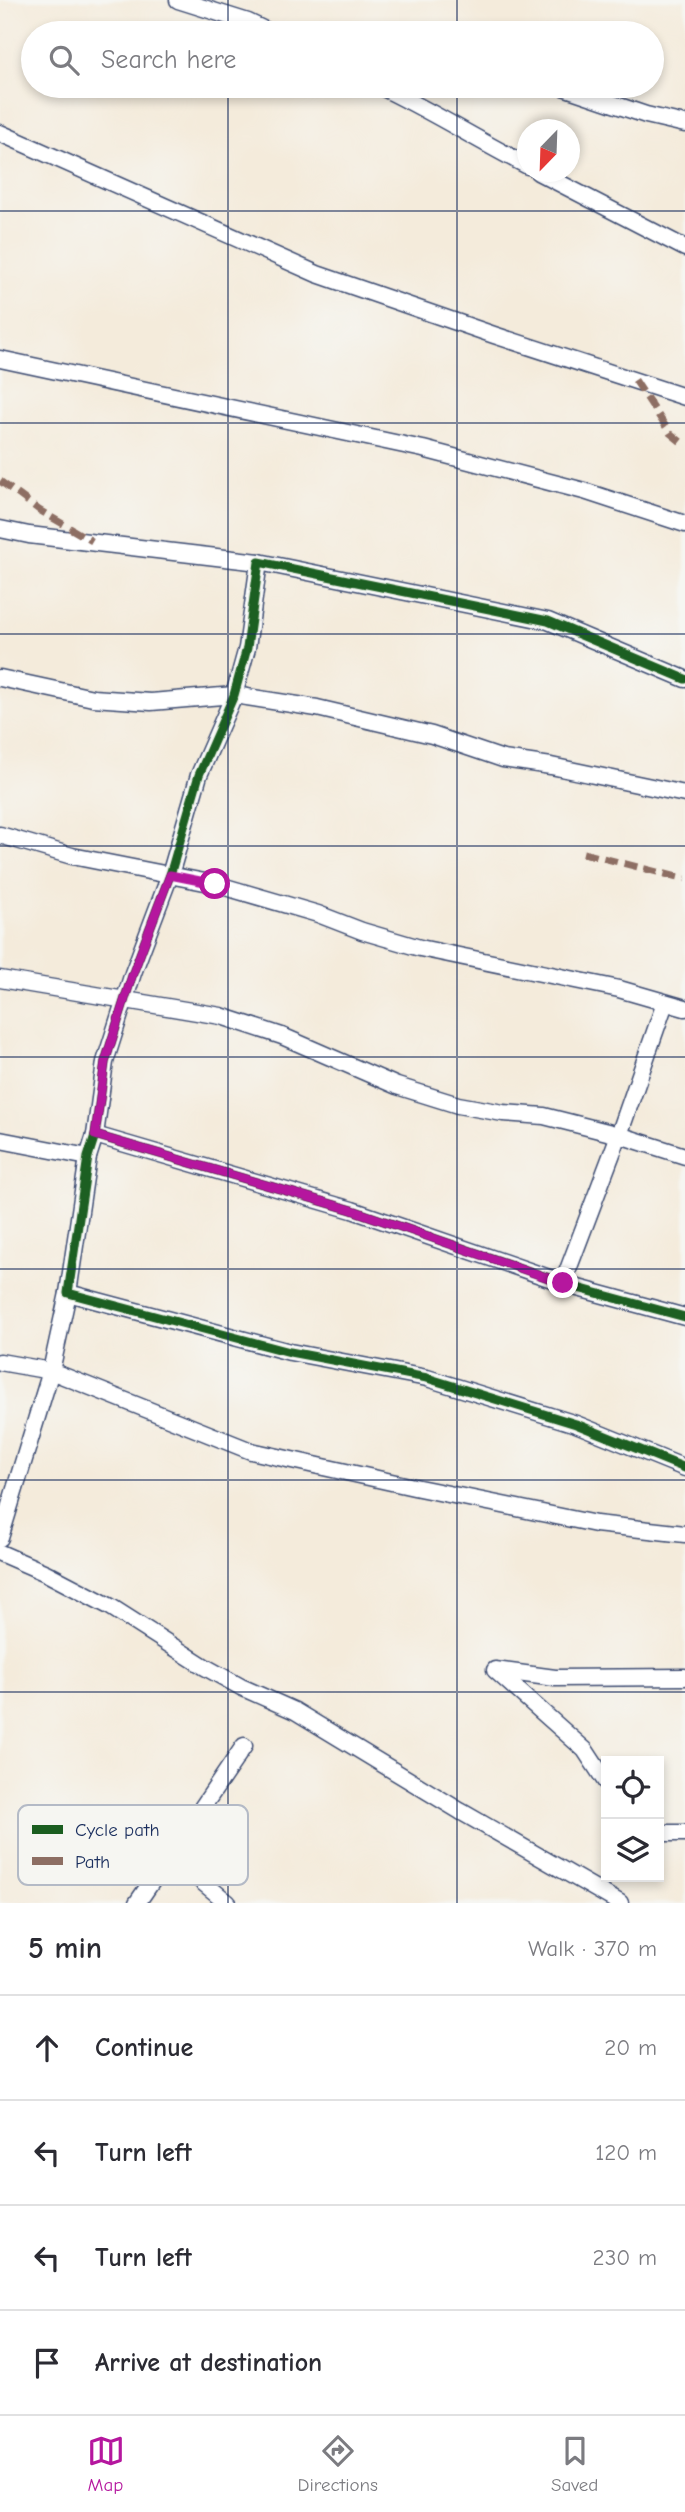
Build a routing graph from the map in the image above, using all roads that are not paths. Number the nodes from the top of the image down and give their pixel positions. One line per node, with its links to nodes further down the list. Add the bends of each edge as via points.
1 (178, 0): 2 (street)
2 (245, 21)
3 (404, 98): 7 (street)
4 (596, 98): 5 (street)
5 (685, 124)
6 (0, 133): 11 (street, via 317,274)
7 (517, 161)
8 (557, 182): 9 (street)
9 (685, 248)
10 (0, 359): 12 (street, via 423,449 584,491)
11 (685, 397)
12 (685, 524)
13 (0, 529): 14 (street)
14 (259, 562): 16 (street, via 548,621); 17 (street, via 247,648)
15 (0, 678): 17 (street, via 104,699 151,702)
16 (685, 679)
17 (234, 695): 18 (street, via 317,708 432,735 503,759); 20 (street, via 199,775)
18 (685, 794)
19 (0, 835): 20 (street, via 72,856)
20 (170, 875): 22 (street); 23 (street, via 318,914 420,948 619,989)
21 (0, 979): 22 (street)
22 (124, 1000): 25 (street, via 105,1062); 26 (street, via 221,1016 282,1036 397,1086 458,1105 544,1116)
23 (665, 1003): 24 (street); 26 (street)
24 (685, 1009)
25 (95, 1135): 29 (street); 30 (street, via 352,1210)
26 (619, 1135): 28 (street); 30 (street)
27 (0, 1140): 29 (street)
28 (685, 1156)
29 (88, 1157): 31 (street)
30 (563, 1283): 32 (street)
31 (68, 1293): 34 (street); 35 (street, via 290,1352 426,1378 576,1424)
32 (685, 1317)
33 (0, 1362): 34 (street)
34 (51, 1371): 36 (street, via 251,1451 596,1524); 37 (street)
35 (685, 1468)
36 (685, 1534)
37 (0, 1538)
38 (0, 1553): 49 (street, via 100,1601 205,1667 295,1711)
39 (685, 1677): 41 (street, via 555,1678 495,1670 584,1750)
40 (244, 1746): 42 (street)
41 (601, 1775)
42 (204, 1805)
43 (664, 1833): 44 (street)
44 (685, 1833)
45 (149, 1885): 47 (street)
46 (206, 1885): 48 (street)
47 (137, 1903)
48 (228, 1903)
49 (620, 1903)

